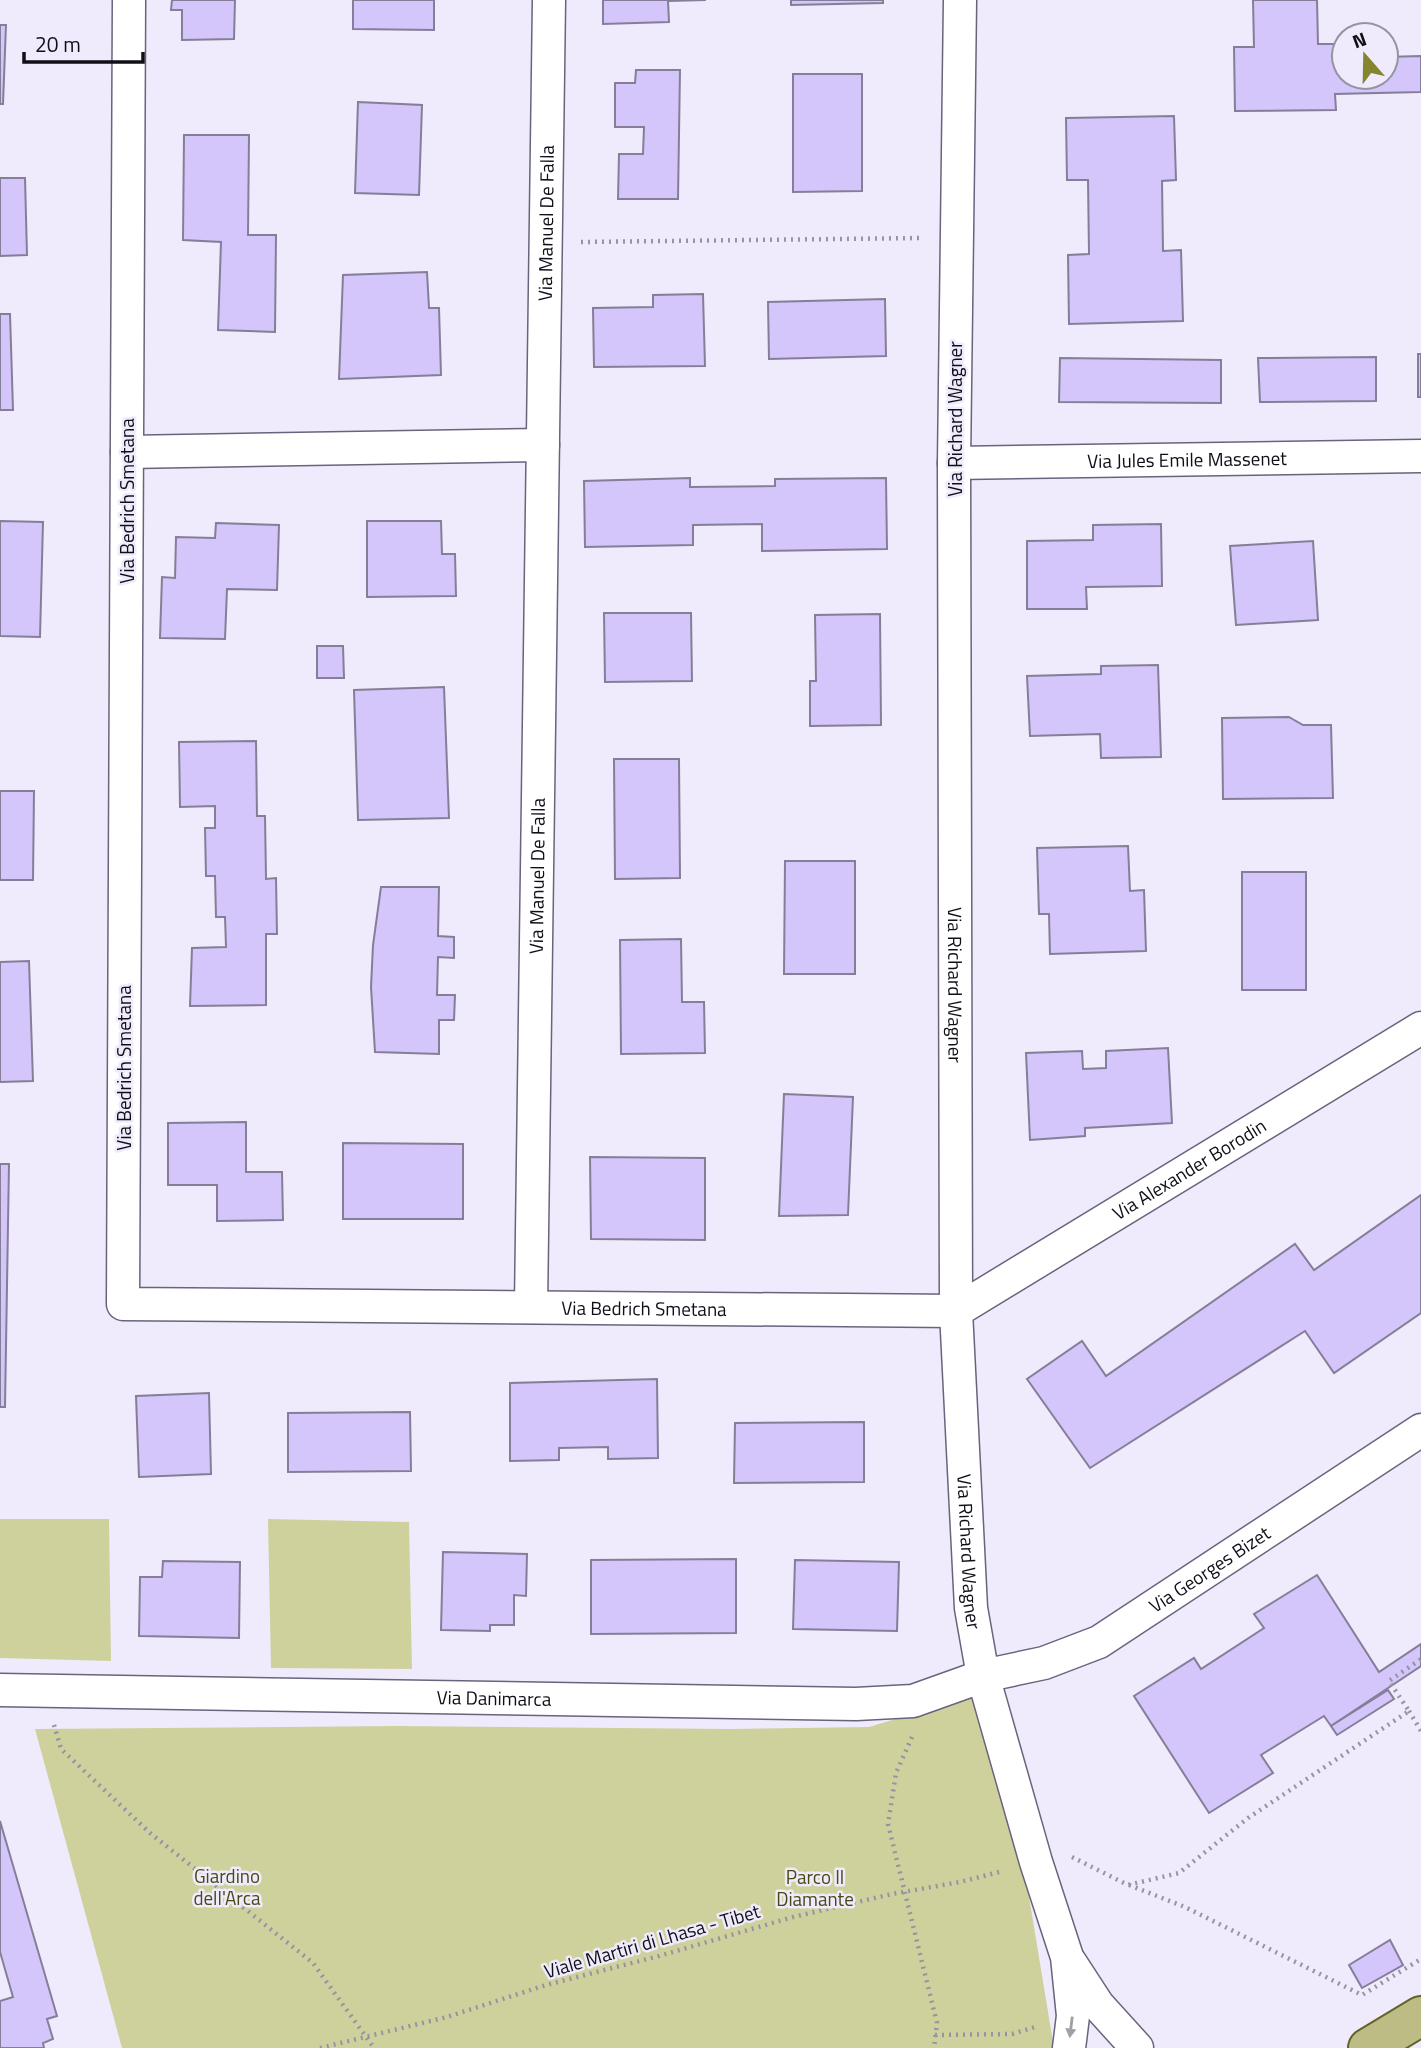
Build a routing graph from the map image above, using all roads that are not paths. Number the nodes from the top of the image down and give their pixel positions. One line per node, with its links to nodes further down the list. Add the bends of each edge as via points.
1 (129, 0): 5 (street, Via Bedrich Smetana)
2 (548, 0): 4 (street, Via Manuel De Falla)
3 (960, 0): 7 (street, Via Richard Wagner)
4 (543, 445): 5 (street); 9 (street, Via Manuel De Falla)
5 (127, 452): 9 (street, Via Bedrich Smetana, via 123,1304)
6 (1421, 456): 7 (street, Via Jules Emile Massenet)
7 (954, 463): 10 (street, Via Richard Wagner)
8 (1421, 1028): 10 (street, Via Alexander Borodin)
9 (531, 1306): 10 (street, Via Bedrich Smetana)
10 (956, 1311): 12 (street, Via Richard Wagner, via 971,1608)
11 (1421, 1430): 12 (street, Via Georges Bizet, via 1099,1642 1044,1663)
12 (984, 1676): 13 (street, Via Danimarca, via 913,1701 856,1704); 14 (street, Via Richard Wagner, via 1035,1862)
13 (3, 1689)
14 (1067, 1957): 16 (street, Via Richard Wagner, one-way to 16, via 1073,2015); 17 (street, Via Richard Wagner, via 1098,2005)
15 (1421, 2016): 18 (main road)
16 (1069, 2048)
17 (1137, 2048)
18 (1368, 2048)

